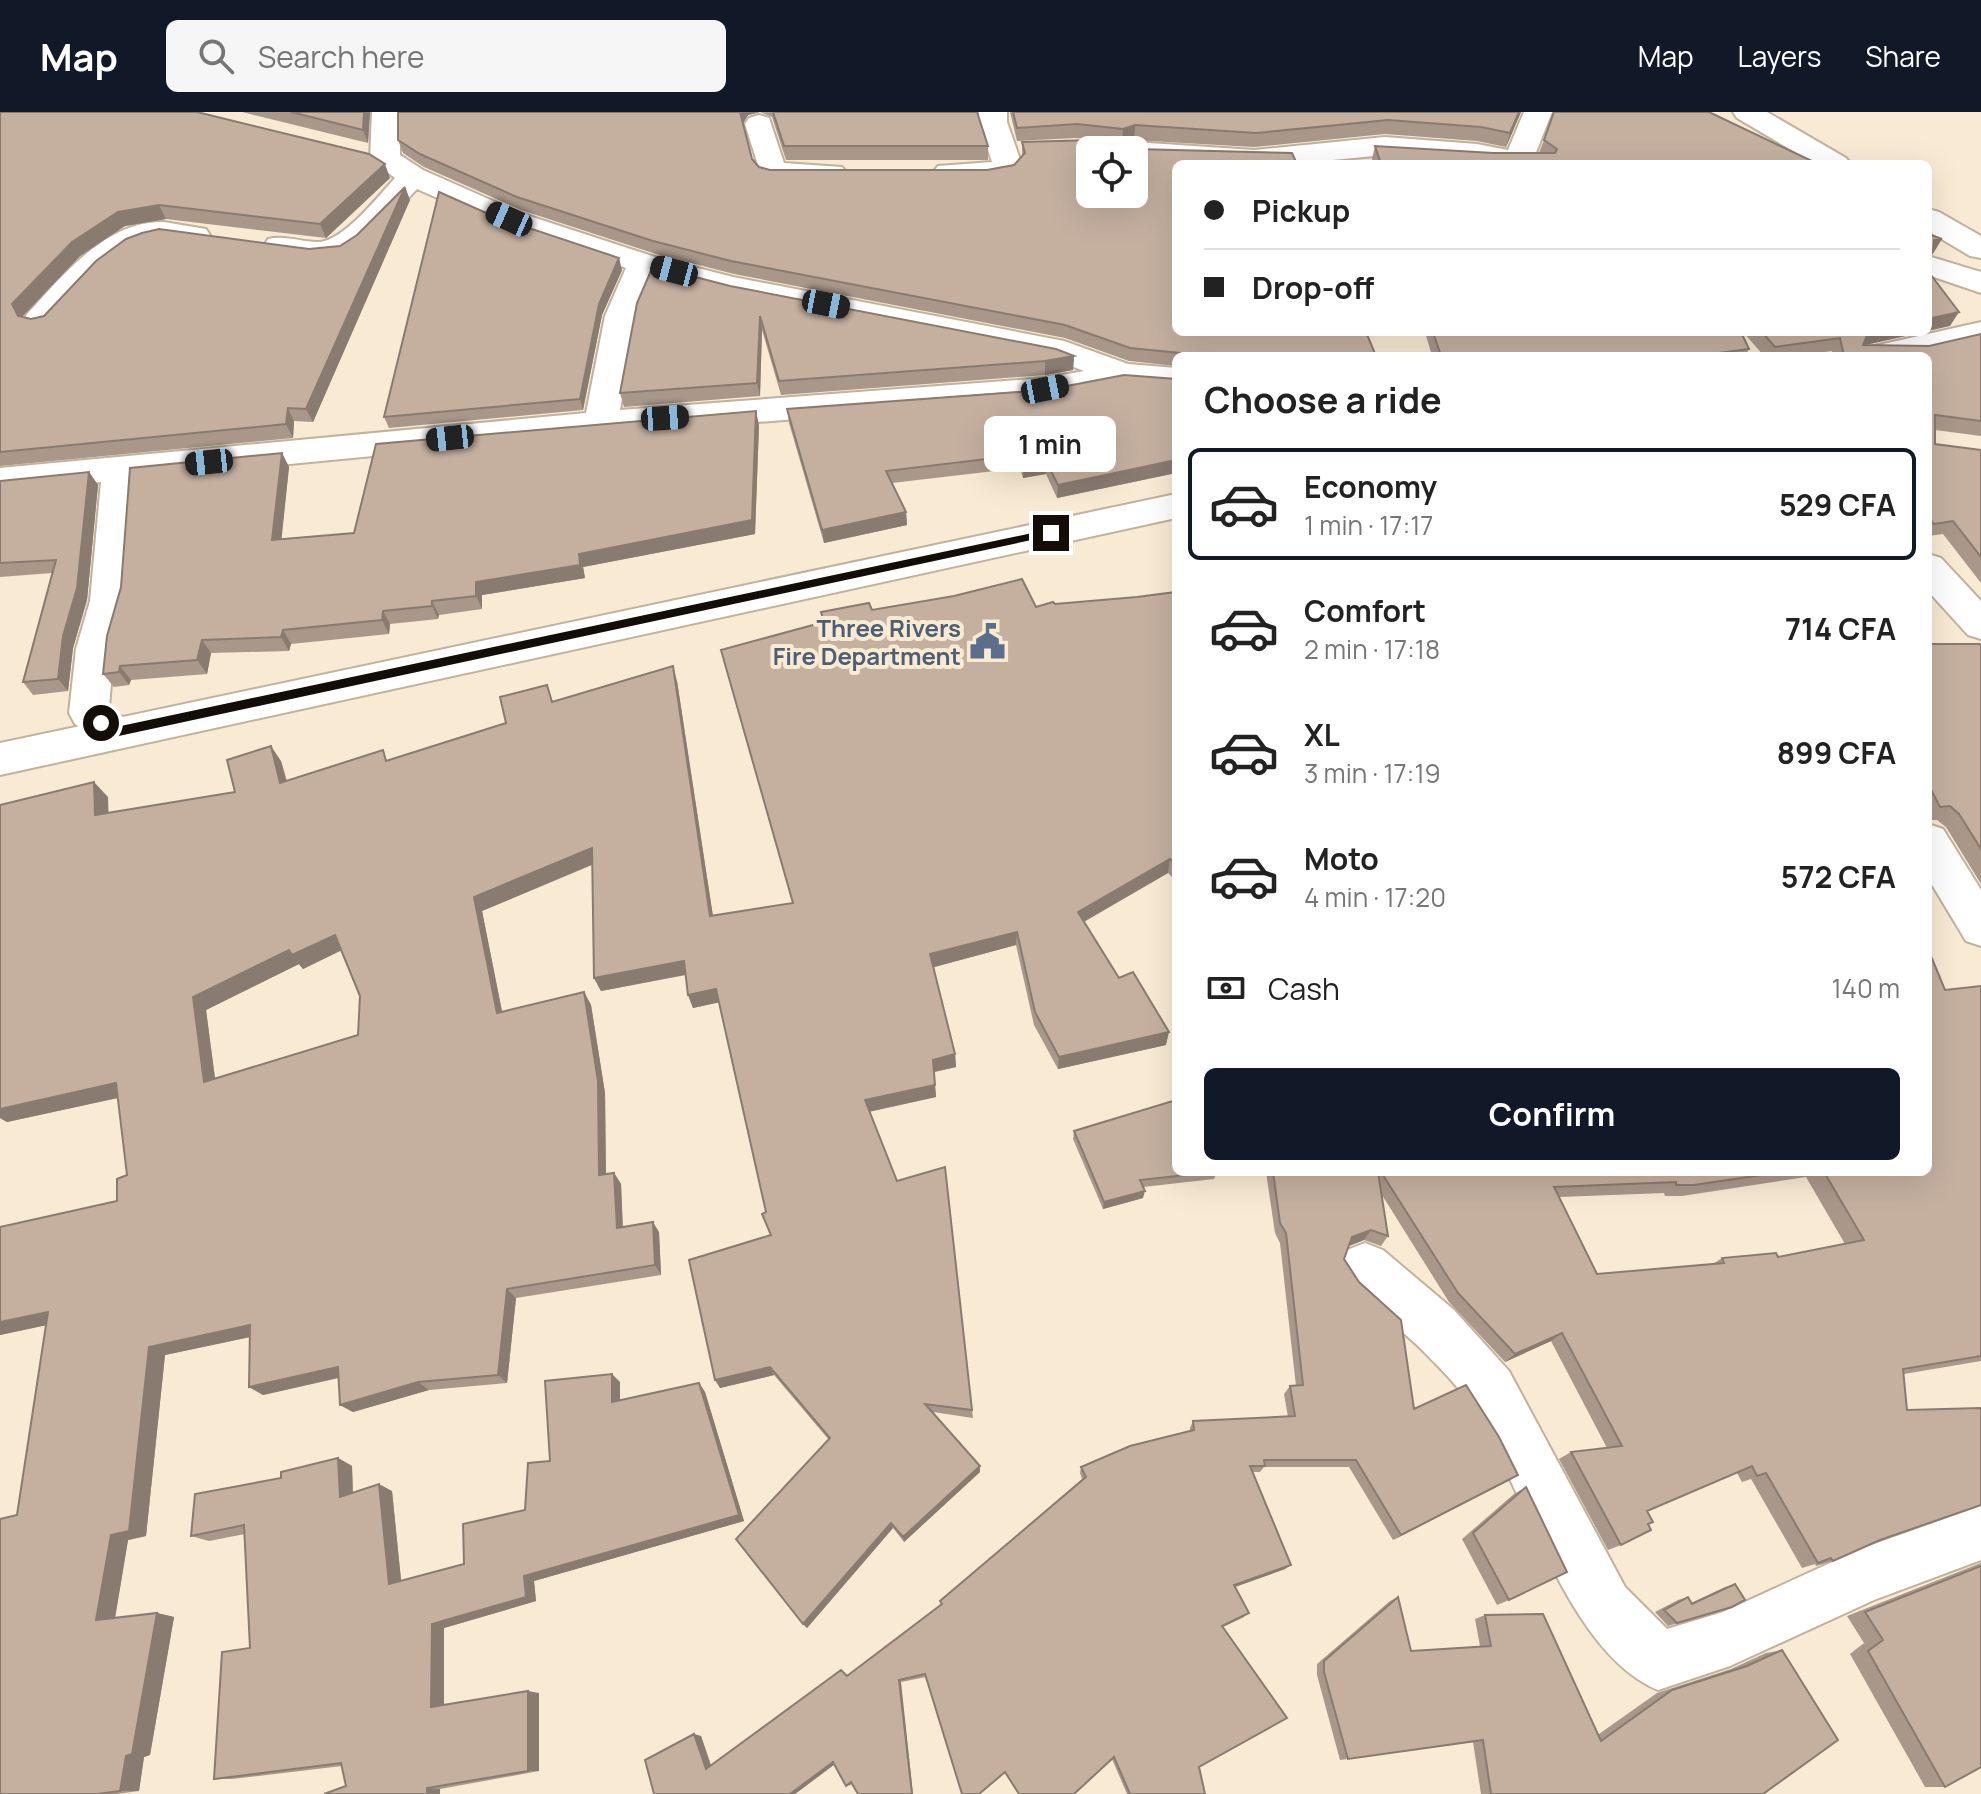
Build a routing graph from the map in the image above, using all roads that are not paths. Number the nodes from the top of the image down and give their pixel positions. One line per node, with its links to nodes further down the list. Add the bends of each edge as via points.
1 (386, 112): 12 (street, via 371,156)
2 (993, 112): 10 (street, via 1007,165 1002,171)
3 (1538, 112): 8 (street)
4 (1748, 112): 9 (street)
5 (759, 124): 11 (street, via 772,172)
6 (1148, 152): 7 (street, via 1254,159 1385,146)
7 (1516, 160)
8 (1527, 160)
9 (1829, 160)
10 (916, 172)
11 (858, 173)
12 (413, 176): 15 (street, via 509,219); 18 (street, via 334,250 144,232 129,238)
13 (1932, 220): 14 (street)
14 (1981, 249)
15 (644, 264): 21 (street, via 733,287 1064,351); 23 (street, via 621,316)
16 (1932, 266): 17 (street)
17 (1981, 283)
18 (39, 320)
19 (1981, 332): 20 (street)
20 (1891, 352)
21 (1123, 374): 22 (street); 23 (street, via 1045,389)
22 (1172, 379)
23 (601, 423): 24 (street)
24 (119, 471): 25 (street); 29 (street, via 109,601 95,649 89,713)
25 (0, 480)
26 (1172, 507): 29 (street)
27 (1932, 571): 28 (street)
28 (1981, 625)
29 (114, 732): 30 (street)
30 (0, 759)
31 (1932, 848): 32 (street)
32 (1981, 928)
33 (1365, 1267): 34 (street, via 1436,1328 1491,1389 1605,1607 1658,1661 1730,1638 1863,1576)
34 (1981, 1533)

